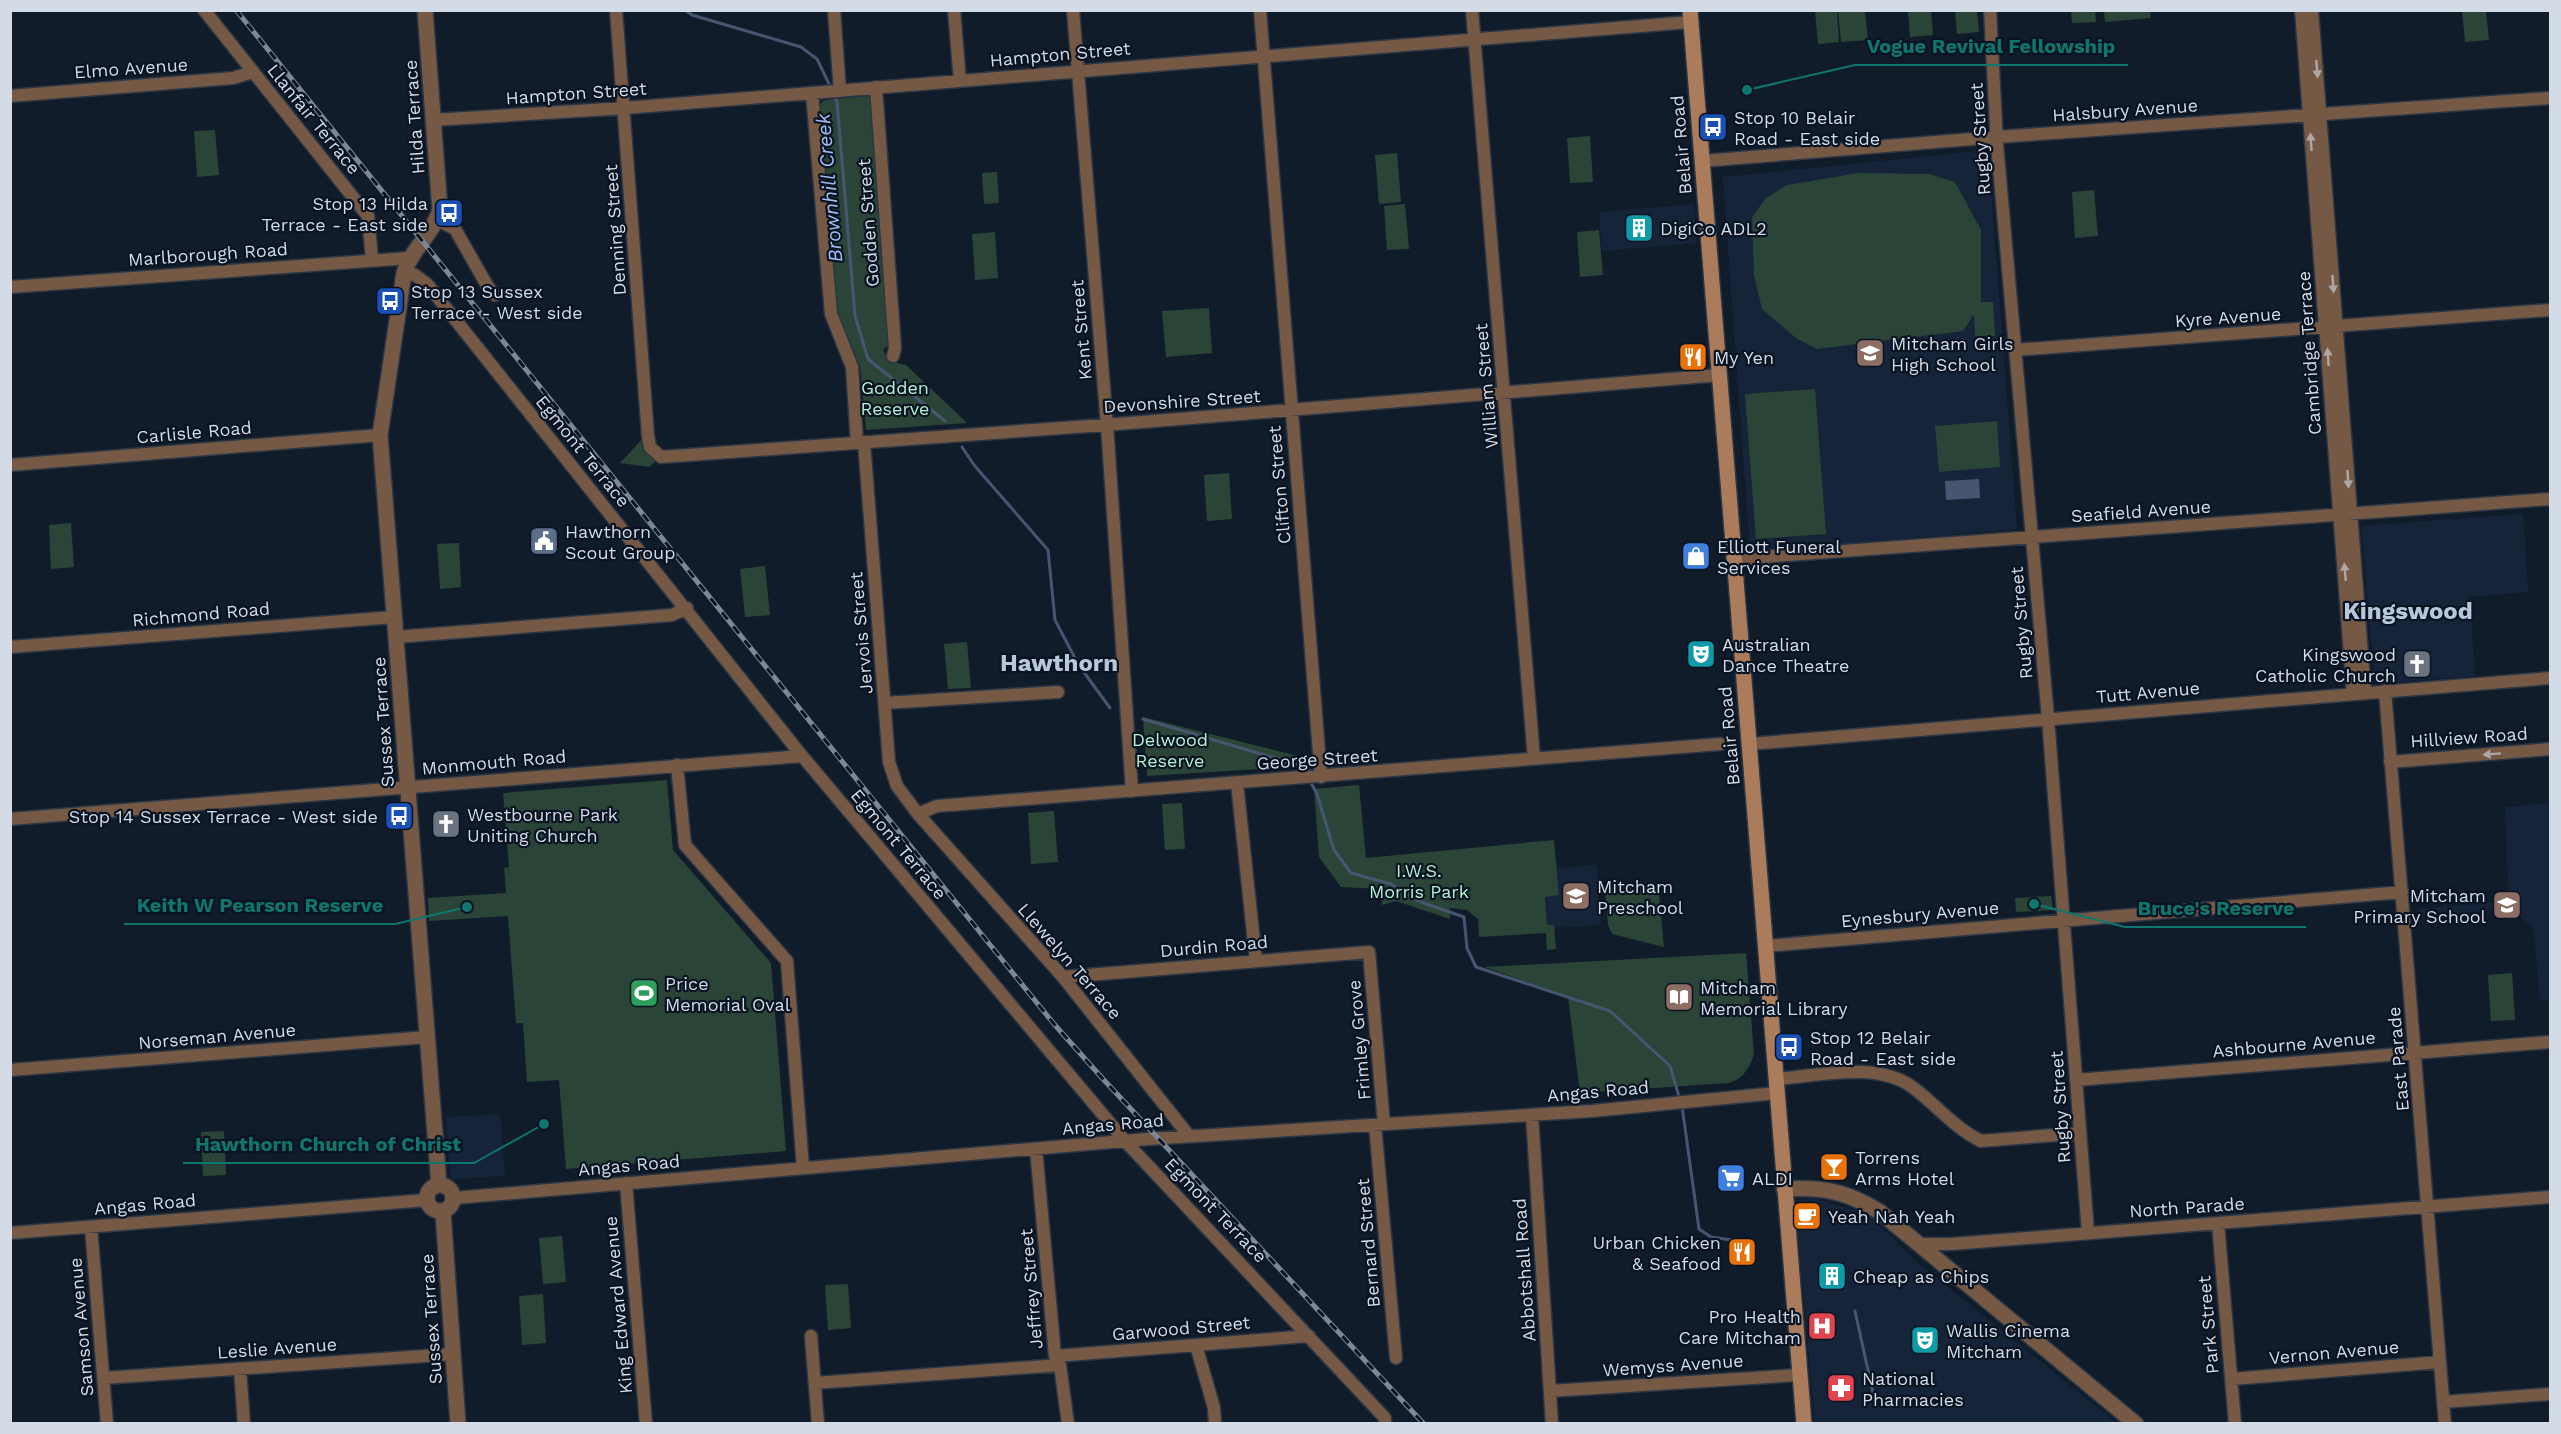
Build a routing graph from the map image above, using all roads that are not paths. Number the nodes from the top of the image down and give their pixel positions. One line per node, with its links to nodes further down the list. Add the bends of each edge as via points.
1 (204, 10): 17 (street, Llanfair Terrace)
2 (425, 10): 26 (street, Hilda Terrace)
3 (616, 10): 24 (street, Denning Street)
4 (834, 10): 20 (street)
5 (954, 10): 18 (street)
6 (1073, 10): 16 (street, Kent Street)
7 (1260, 10): 15 (street, Clifton Street)
8 (1472, 10): 13 (street, William Street)
9 (1990, 10): 27 (street, Rugby Street)
10 (2301, 10): 14 (street, Cambridge Terrace)
11 (2312, 10): 14 (street, Cambridge Terrace)
12 (1690, 16): 13 (street, Hampton Street); 28 (main road, Belair Road)
13 (1474, 40): 15 (street, Hampton Street); 40 (street, William Street)
14 (2309, 41): 25 (street, Cambridge Terrace)
15 (1263, 56): 16 (street, Hampton Street); 41 (street, Clifton Street)
16 (1077, 71): 18 (street, Hampton Street); 42 (street, Kent Street)
17 (253, 72): 22 (street, Elmo Avenue, via 233,78); 31 (street, Llanfair Terrace, via 368,216)
18 (960, 81): 19 (street, Hampton Street)
19 (876, 87): 20 (street, Hampton Street); 38 (street, Godden Street)
20 (835, 91): 21 (street, Hampton Street)
21 (812, 93): 24 (street, Hampton Street); 44 (street, Jervois Street, via 831,314 852,367)
22 (10, 96)
23 (2550, 98): 25 (street, Halsbury Avenue)
24 (625, 108): 26 (street, Hampton Street); 45 (street, Denning Street)
25 (2315, 116): 27 (street, Halsbury Avenue); 36 (street, Cambridge Terrace)
26 (433, 120): 29 (street, Hilda Terrace, via 440,200)
27 (1997, 137): 28 (street, Halsbury Avenue); 37 (street, Rugby Street)
28 (1702, 161): 39 (main road, Belair Road)
29 (437, 220): 30 (street); 34 (street, via 455,229)
30 (409, 258): 31 (street, Marlborough Road); 32 (street, Sussex Terrace)
31 (372, 260): 33 (street, Marlborough Road)
32 (404, 273): 43 (street, Sussex Terrace); 51 (street, Egmont Terrace, via 427,284)
33 (10, 286)
34 (495, 294)
35 (2550, 309): 36 (street, Kyre Avenue)
36 (2331, 328): 37 (street, Kyre Avenue); 48 (street, Cambridge Terrace)
37 (2015, 350): 49 (street, Rugby Street)
38 (893, 356)
39 (1720, 375): 40 (street, Devonshire Street); 50 (main road, Belair Road)
40 (1505, 394): 41 (street, Devonshire Street); 65 (street, William Street)
41 (1291, 411): 42 (street, Devonshire Street); 68 (street, Clifton Street)
42 (1107, 425): 44 (street, Devonshire Street); 71 (street, Kent Street)
43 (380, 435): 46 (street, Carlisle Road); 52 (street, Sussex Terrace)
44 (860, 442): 45 (street, Devonshire Street, via 671,457 661,457); 59 (street, Jervois Street)
45 (650, 447)
46 (10, 465)
47 (2550, 499): 48 (street, Seafield Avenue)
48 (2345, 514): 49 (street, Seafield Avenue); 58 (street, Cambridge Terrace)
49 (2032, 537): 50 (street, Seafield Avenue); 60 (street, Rugby Street)
50 (1734, 559): 62 (main road, Belair Road)
51 (687, 608): 53 (street, via 672,615); 64 (street, Egmont Terrace)
52 (394, 617): 53 (street, Sussex Terrace); 54 (street, Richmond Road)
53 (396, 637): 70 (street, Sussex Terrace)
54 (10, 647)
55 (2550, 678): 56 (street, Tutt Avenue)
56 (2385, 691): 58 (street, Tutt Avenue); 66 (street, East Parade)
57 (1058, 692): 59 (street)
58 (2359, 693): 60 (street, Tutt Avenue)
59 (885, 703): 72 (street, Jervois Street, via 891,771)
60 (2048, 718): 62 (street, Tutt Avenue); 75 (street, Rugby Street)
61 (1720, 744): 65 (street, George Street)
62 (1749, 744): 76 (main road, Belair Road)
63 (2550, 749): 66 (street, Hillview Road, one-way to 66)
64 (802, 756): 67 (street, Monmouth Road); 90 (street, Egmont Terrace)
65 (1534, 759): 68 (street, George Street)
66 (2390, 762): 74 (street, East Parade)
67 (677, 765): 70 (street, Monmouth Road); 92 (street, via 686,845 787,961)
68 (1320, 777): 69 (street, George Street)
69 (1237, 783): 71 (street, George Street); 78 (street)
70 (407, 787): 73 (street, Monmouth Road); 80 (street, Sussex Terrace)
71 (1132, 791): 72 (street, George Street, via 937,806)
72 (918, 814): 79 (street, Llewelyn Terrace)
73 (10, 819)
74 (2402, 892): 75 (street, Eynesbury Avenue); 82 (street, East Parade)
75 (2063, 919): 76 (street, Eynesbury Avenue); 84 (street, Rugby Street)
76 (1765, 946): 85 (main road, Belair Road)
77 (1369, 952): 78 (street, Durdin Road); 87 (street, Frimley Grove)
78 (1256, 961): 79 (street, Durdin Road)
79 (1063, 977): 89 (street, Llewelyn Terrace)
80 (427, 1037): 83 (street, Norseman Avenue); 94 (street, Sussex Terrace)
81 (2550, 1042): 82 (street, Ashbourne Avenue)
82 (2416, 1052): 84 (street, Ashbourne Avenue); 99 (street, East Parade)
83 (10, 1070)
84 (2076, 1080): 88 (street, Rugby Street)
85 (1776, 1086): 86 (street, Angas Road, via 1695,1102); 88 (street, Angas Road, via 1798,1077 1872,1072 1896,1077 1966,1134 1981,1141); 95 (main road, Belair Road)
86 (1532, 1115): 87 (street, Angas Road); 120 (street, Abbotshall Road)
87 (1380, 1124): 89 (street, Angas Road); 112 (street, Bernard Street)
88 (2080, 1133): 104 (street, Rugby Street)
89 (1189, 1136): 90 (street, Angas Road)
90 (1125, 1141): 91 (street, Angas Road); 109 (street, Egmont Terrace)
91 (1036, 1149): 92 (street, Angas Road); 113 (street, Jeffrey Street)
92 (803, 1168): 93 (street, Angas Road)
93 (626, 1184): 97 (street, Angas Road); 126 (street, King Edward Avenue)
94 (439, 1185): 97 (street, via 450,1189); 98 (street, via 431,1188)
95 (1784, 1190): 105 (street, via 1822,1188 1857,1198); 116 (main road, Belair Road)
96 (2550, 1197): 99 (street, North Parade)
97 (454, 1198): 100 (street)
98 (427, 1200): 100 (street, via 433,1210); 102 (street, Angas Road)
99 (2428, 1207): 101 (street, North Parade); 114 (street, East Parade)
100 (442, 1212): 111 (street, Sussex Terrace)
101 (2218, 1223): 104 (street, North Parade); 118 (street, Park Street)
102 (91, 1227): 103 (street, Angas Road); 117 (street, Samson Avenue)
103 (10, 1233)
104 (2088, 1233): 106 (street, North Parade)
105 (1917, 1244): 106 (street, North Parade); 107 (street)
106 (1949, 1244): 107 (street)
107 (1942, 1265): 133 (street)
108 (812, 1336): 119 (street)
109 (1309, 1336): 110 (street, Garwood Street); 130 (street, Egmont Terrace, via 1385,1418)
110 (1196, 1345): 113 (street, Garwood Street); 129 (street)
111 (453, 1354): 115 (street, Leslie Avenue); 125 (street, Sussex Terrace)
112 (1396, 1358)
113 (1058, 1360): 119 (street, Garwood Street); 128 (street, Jeffrey Street)
114 (2440, 1362): 118 (street, Vernon Avenue); 122 (street, East Parade)
115 (240, 1369): 117 (street, Leslie Avenue); 124 (street)
116 (1799, 1375): 120 (street, Wemyss Avenue); 132 (main road, Belair Road)
117 (104, 1378): 123 (street, Samson Avenue)
118 (2231, 1379): 134 (street, Park Street)
119 (815, 1383): 127 (street)
120 (1550, 1391): 131 (street, Abbotshall Road)
121 (2550, 1394): 122 (street)
122 (2443, 1402): 135 (street, East Parade)
123 (107, 1424)
124 (244, 1424)
125 (458, 1424)
126 (646, 1424)
127 (818, 1424)
128 (1068, 1424)
129 (1215, 1424)
130 (1385, 1424)
131 (1552, 1424)
132 (1804, 1424)
133 (2136, 1424)
134 (2235, 1424)
135 (2445, 1424)

